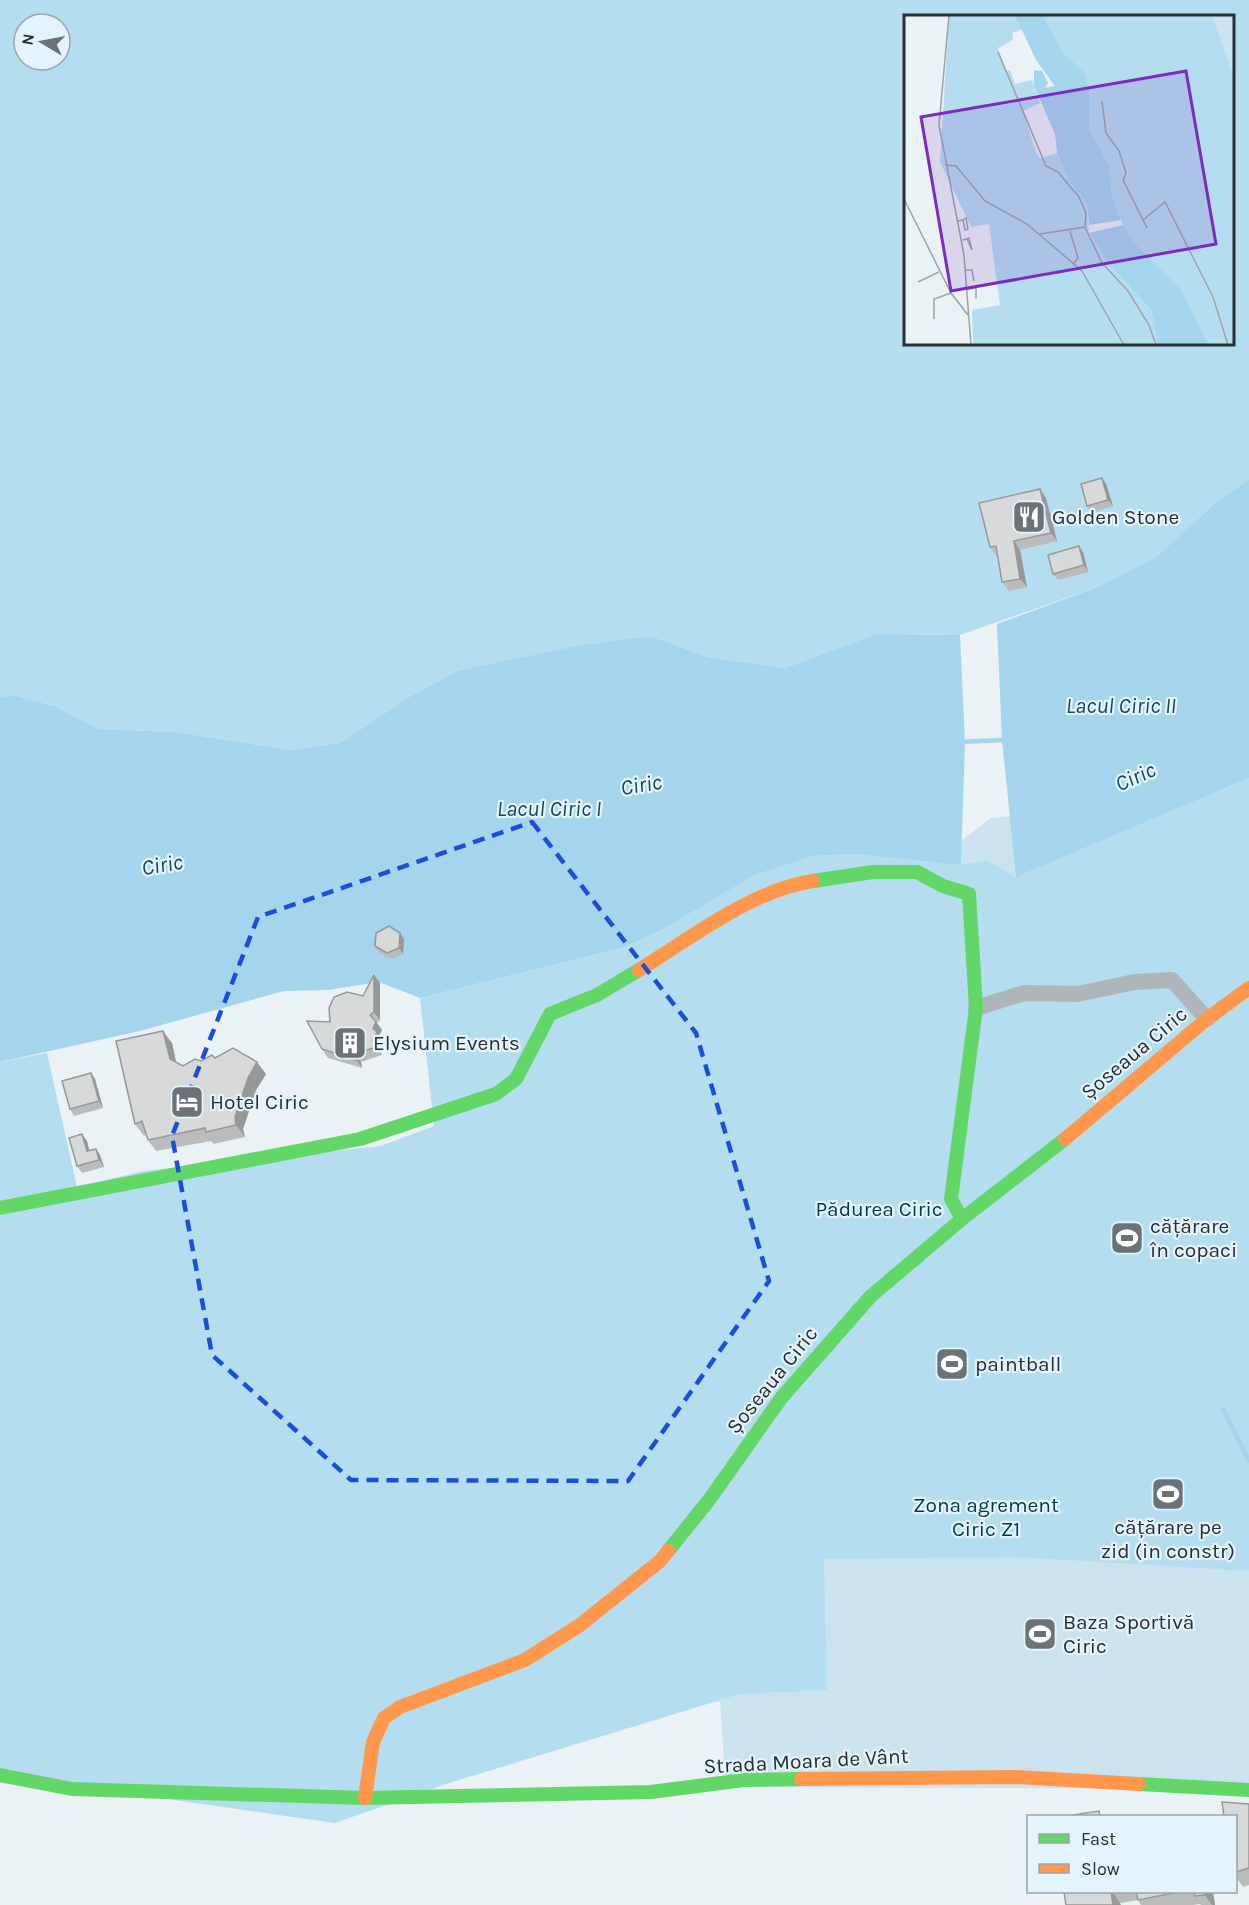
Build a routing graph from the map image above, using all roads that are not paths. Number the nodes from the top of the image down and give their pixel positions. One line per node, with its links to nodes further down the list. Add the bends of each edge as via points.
1 (1249, 988): 3 (main road, Șoseaua Ciric)
2 (976, 1008): 3 (street, via 1024,993 1078,994 1134,982 1172,980); 4 (main road, via 969,894 917,872 873,872 792,884 752,901 617,985 550,1014 516,1079 496,1094 360,1139); 5 (main road, via 951,1199)
3 (1207, 1019): 5 (main road, Șoseaua Ciric, via 1066,1138)
4 (0, 1208)
5 (962, 1219): 8 (main road, Șoseaua Ciric, via 872,1296 820,1351 660,1561 580,1626 543,1650 400,1707 384,1718 373,1742)
6 (0, 1775): 8 (main road, Strada Moara de Vânt, via 72,1789)
7 (1249, 1790): 8 (main road, Strada Moara de Vânt, via 935,1776 744,1780 651,1792)
8 (364, 1798)

